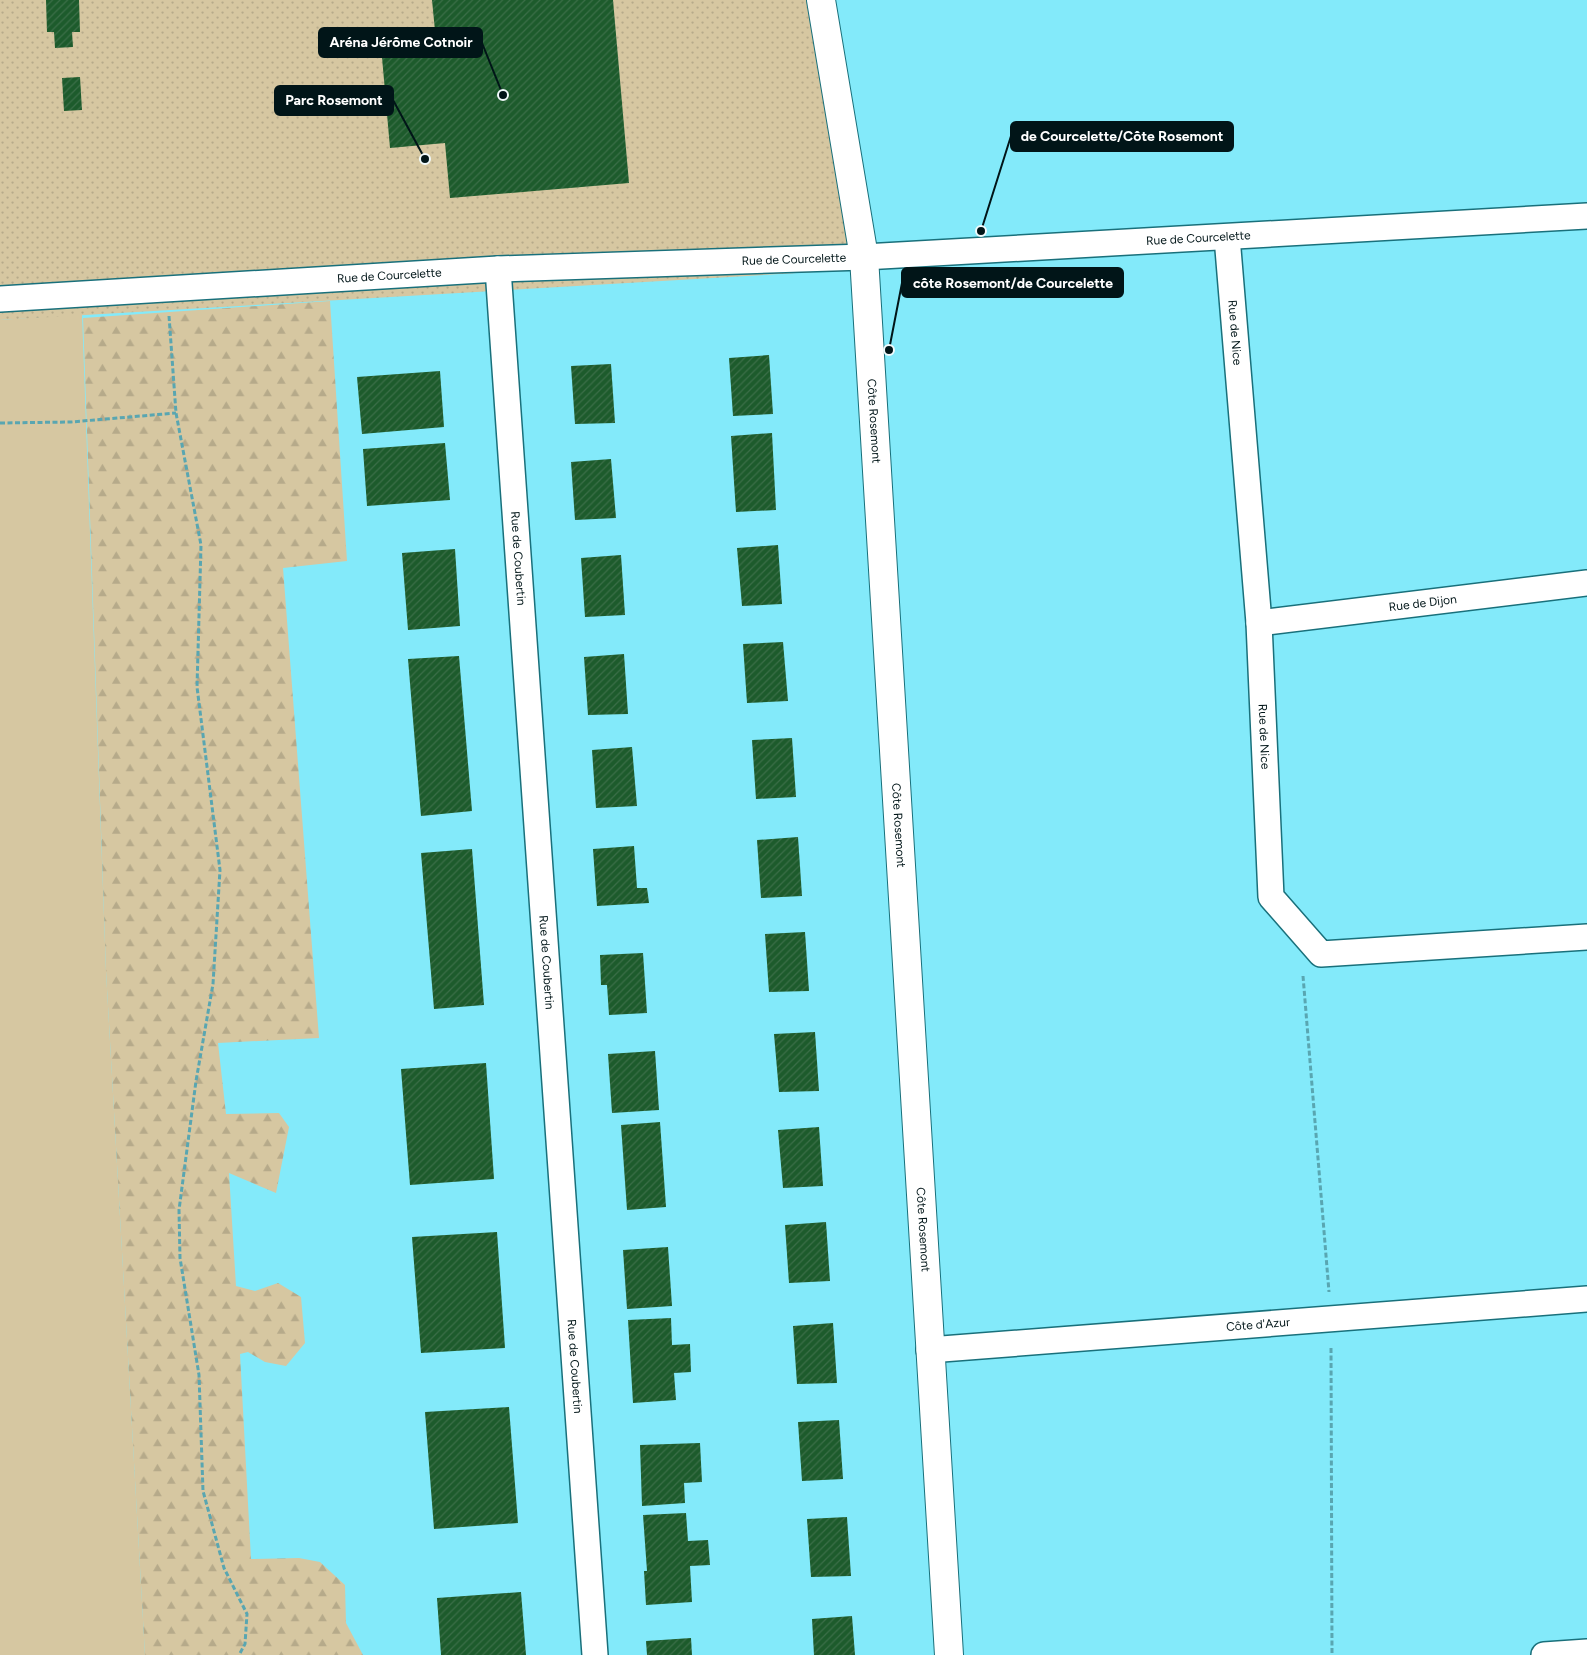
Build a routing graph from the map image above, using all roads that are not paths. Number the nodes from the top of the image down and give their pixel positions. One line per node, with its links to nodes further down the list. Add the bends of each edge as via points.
1 (821, 0): 4 (street, Côte Rosemont)
2 (1587, 216): 3 (street, Rue de Courcelette)
3 (1227, 237): 4 (street, Rue de Courcelette); 8 (street, Rue de Nice)
4 (864, 257): 5 (street, Rue de Courcelette); 11 (street, Côte Rosemont)
5 (498, 269): 6 (street, Rue de Courcelette); 13 (street, Rue de Coubertin)
6 (0, 299)
7 (1587, 583): 8 (street, Rue de Dijon)
8 (1259, 623): 9 (street, Rue de Nice, via 1271,897 1321,954)
9 (1587, 937)
10 (1587, 1299): 11 (street, Côte d'Azur)
11 (929, 1350): 14 (street, Côte Rosemont)
12 (1587, 1652): 15 (street)
13 (595, 1655)
14 (949, 1655)
15 (1544, 1655)

